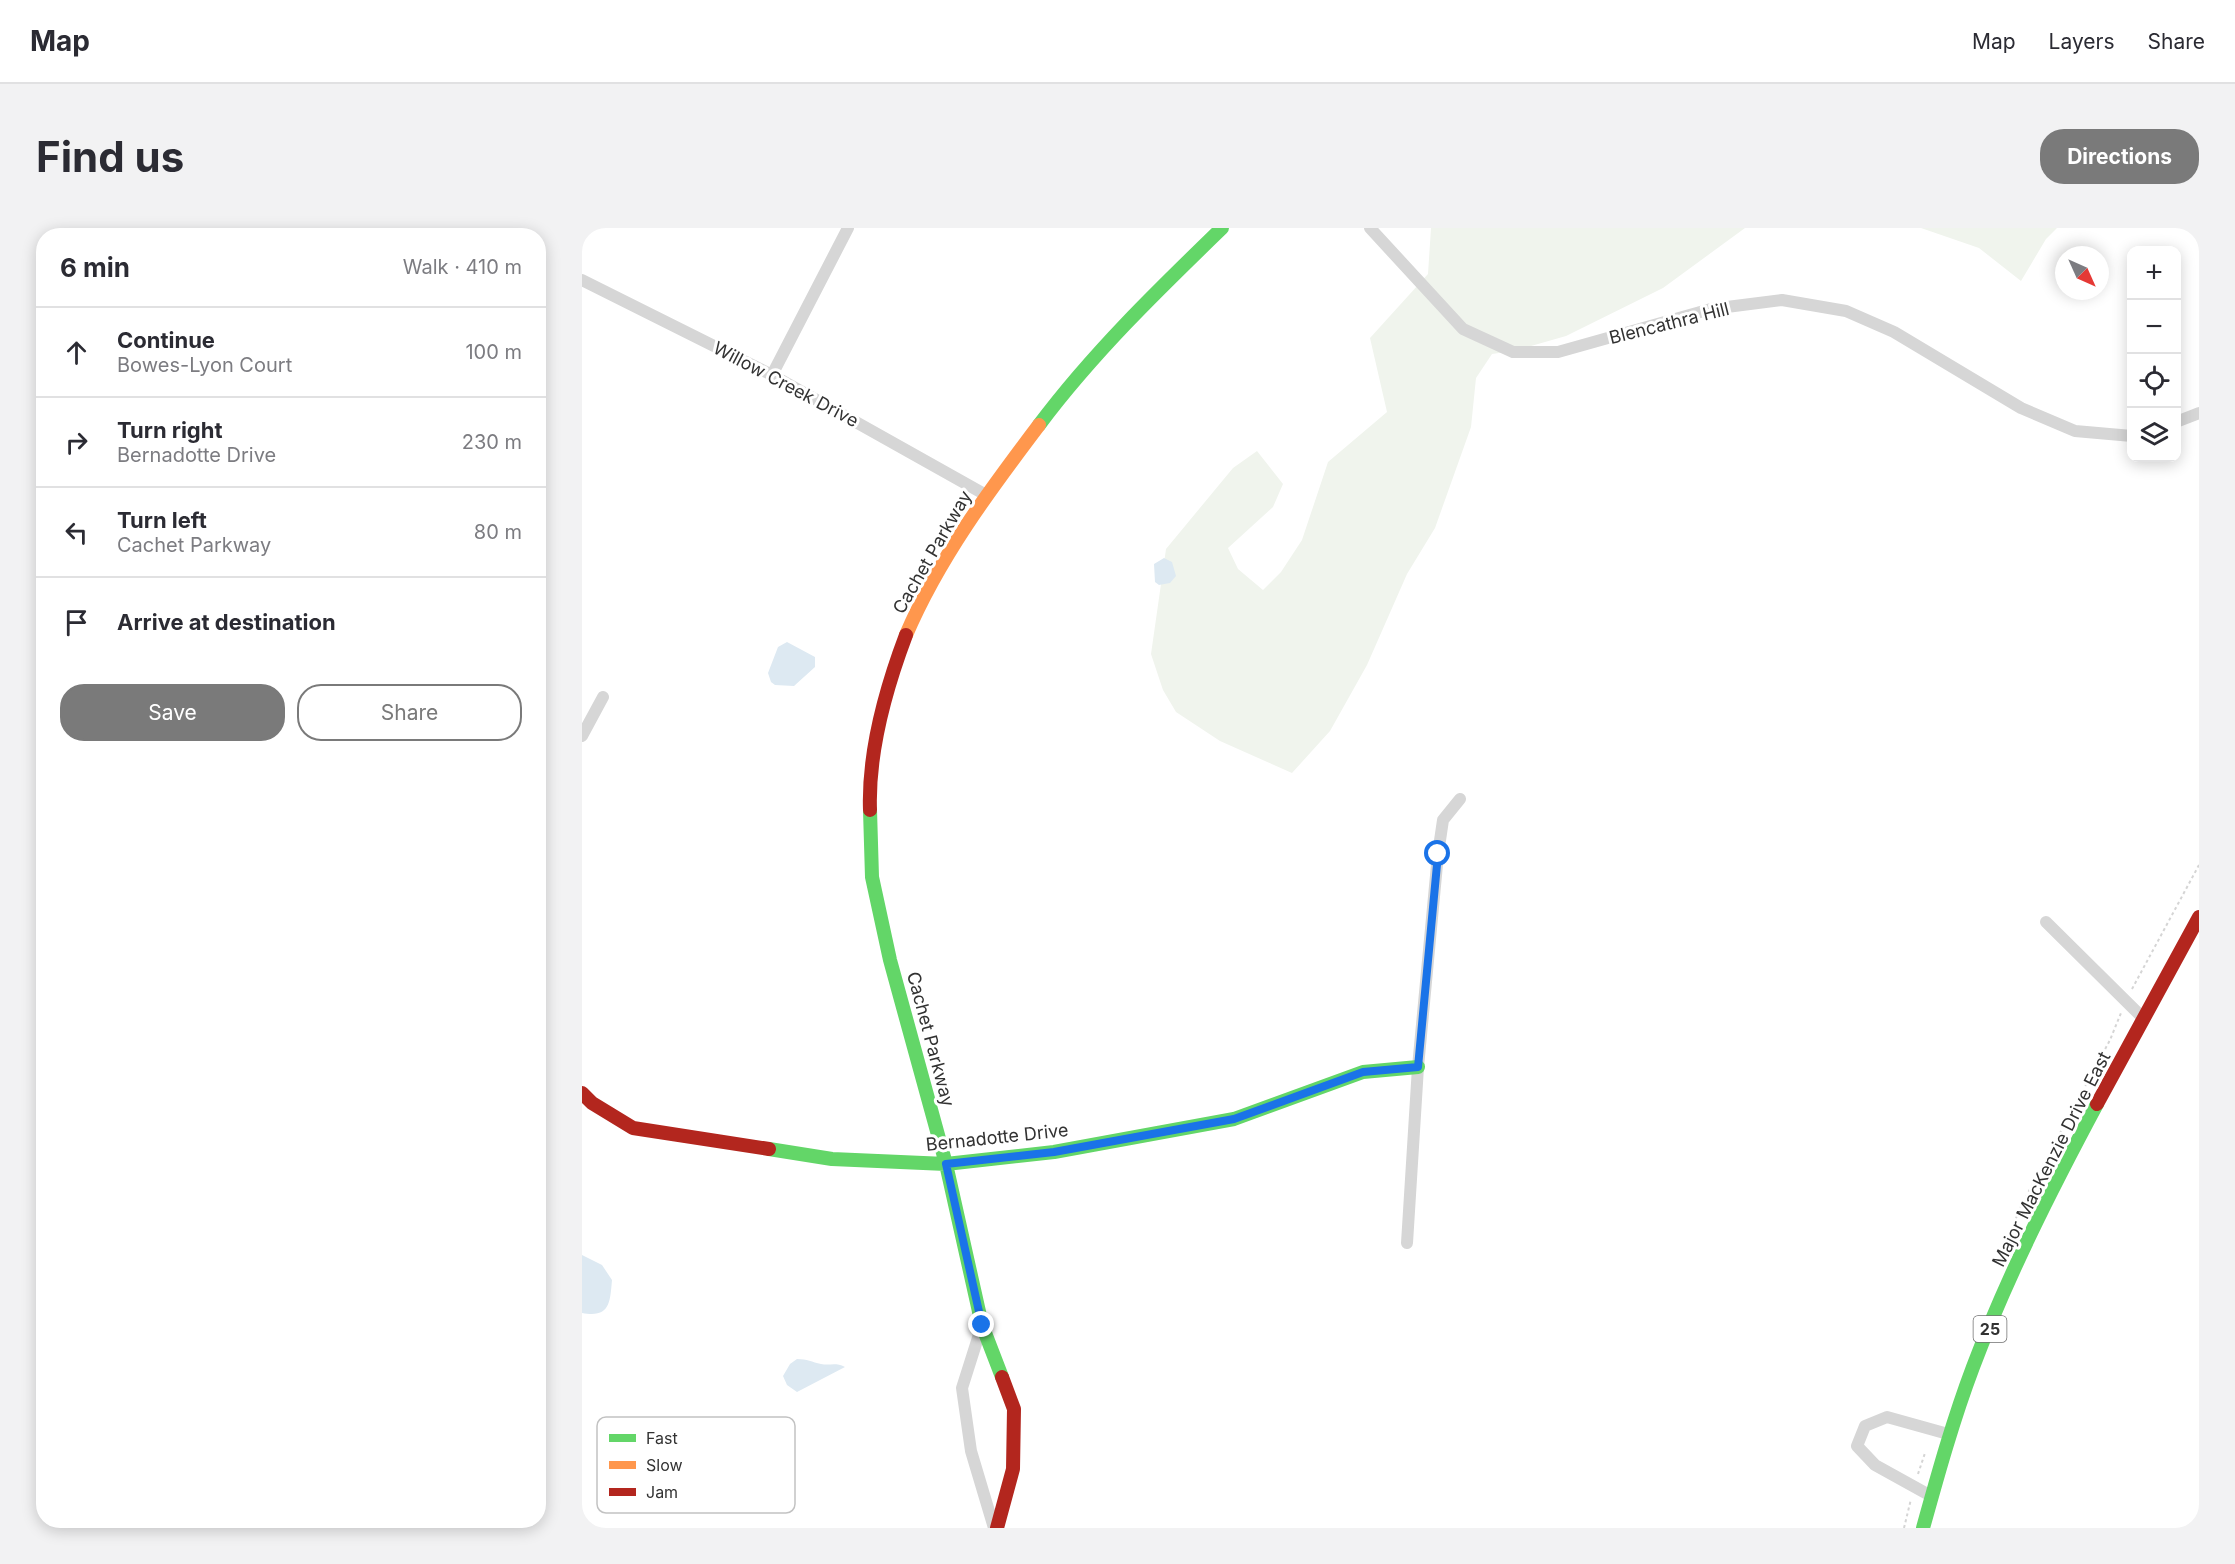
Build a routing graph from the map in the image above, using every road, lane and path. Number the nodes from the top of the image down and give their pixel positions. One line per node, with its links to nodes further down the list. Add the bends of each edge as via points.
1 (848, 228): 5 (street)
2 (1222, 228): 9 (street, Cachet Parkway, via 1133,314 1068,386)
3 (1370, 228): 8 (street, Blencathra Hill, via 1463,329 1512,352 1558,352 1711,309 1782,300 1846,311 1894,332 2021,408 2075,431)
4 (582, 280): 5 (street, Willow Creek Drive)
5 (772, 375): 9 (street, Willow Creek Drive)
6 (2199, 413): 7 (street)
7 (2181, 420)
8 (2127, 436)
9 (986, 495): 18 (street, Cachet Parkway, via 930,584 907,633 887,685 869,790 872,877 890,960)
10 (603, 697): 11 (street)
11 (582, 736)
12 (1460, 799): 16 (street, via 1443,820)
13 (2199, 917): 15 (street, Major MacKenzie Drive East / 25)
14 (2046, 922): 15 (street)
15 (2144, 1018): 21 (street, Major MacKenzie Drive East / 25, via 2024,1243)
16 (1418, 1067): 18 (street, Bernadotte Drive, via 1363,1072 1234,1119 1054,1152); 19 (street)
17 (582, 1093): 18 (street, Bernadotte Drive, via 633,1128 832,1159)
18 (946, 1164): 20 (street, Cachet Parkway)
19 (1407, 1243)
20 (982, 1325): 23 (street, Cachet Parkway, via 962,1388 971,1451); 23 (street, Cachet Parkway, via 1014,1408 1013,1469)
21 (1948, 1434): 22 (street, Major MacKenzie Drive East / 25); 22 (street, via 1887,1417 1865,1426 1857,1446 1875,1465)
22 (1931, 1496): 24 (street, Major MacKenzie Drive East / 25)
23 (995, 1528)
24 (1923, 1528)

